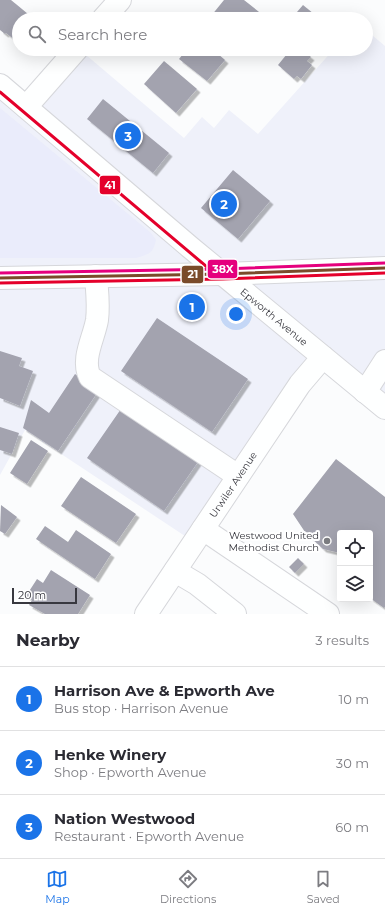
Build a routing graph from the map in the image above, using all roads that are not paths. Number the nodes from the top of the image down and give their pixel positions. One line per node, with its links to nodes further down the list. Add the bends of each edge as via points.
1 (120, 0): 2 (street)
2 (109, 12)
3 (71, 56): 5 (street)
4 (0, 86): 5 (street, Epworth Avenue)
5 (26, 107): 7 (street, Epworth Avenue)
6 (385, 268): 7 (street)
7 (223, 274): 8 (street); 10 (street, Epworth Avenue)
8 (96, 276): 9 (street); 14 (street, via 99,304 87,355 87,371 90,377)
9 (0, 278)
10 (323, 357): 12 (street, Epworth Avenue); 14 (street, Urwiler Avenue, via 300,384)
11 (385, 361): 12 (street)
12 (365, 392): 13 (street, Epworth Avenue)
13 (385, 408)
14 (238, 476): 15 (street, Urwiler Avenue)
15 (203, 529): 16 (street, Urwiler Avenue); 19 (street)
16 (175, 571): 17 (street, Urwiler Avenue); 18 (street, via 197,584)
17 (146, 614)
18 (235, 614)
19 (328, 614)

